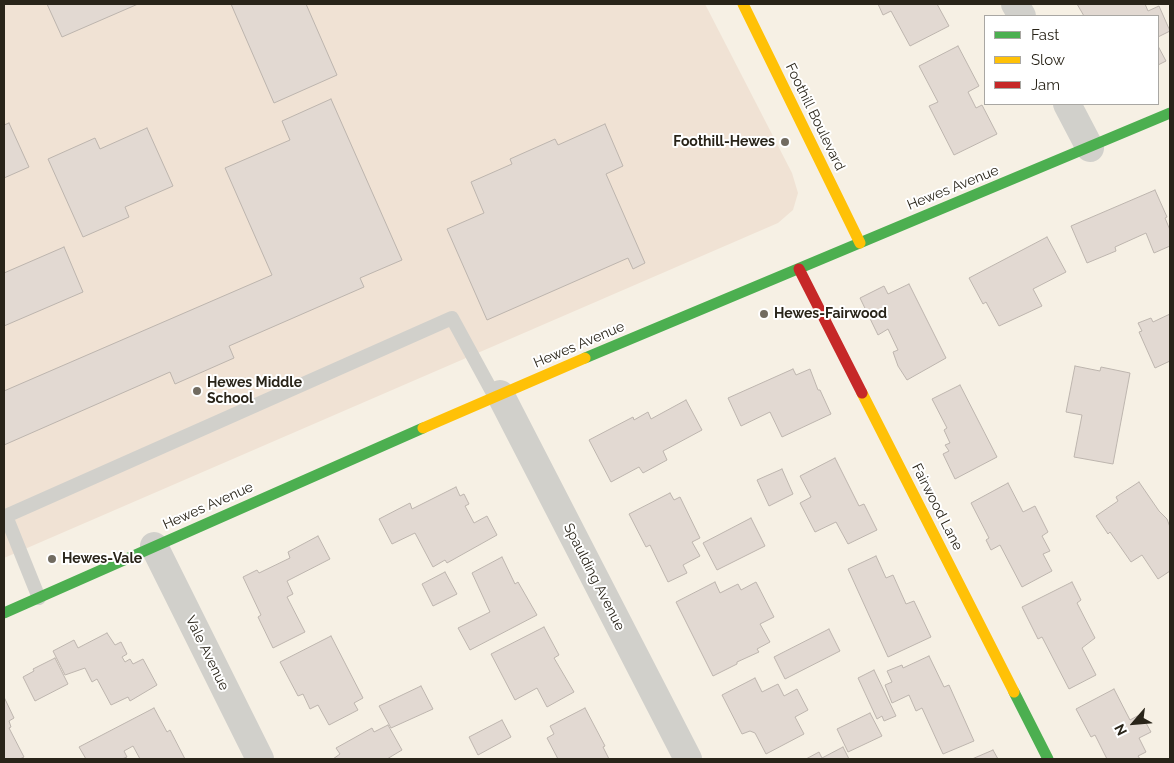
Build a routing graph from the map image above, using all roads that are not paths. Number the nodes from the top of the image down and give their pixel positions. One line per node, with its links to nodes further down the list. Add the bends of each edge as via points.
1 (743, 4): 7 (street, Foothill Boulevard)
2 (1015, 4): 3 (street)
3 (1021, 15)
4 (1068, 105): 6 (street)
5 (1170, 113): 6 (street, Hewes Avenue)
6 (1090, 148): 7 (street, Hewes Avenue)
7 (860, 243): 8 (street, Hewes Avenue)
8 (799, 269): 9 (street, Hewes Avenue); 15 (street, Fairwood Lane)
9 (498, 395): 10 (street, Hewes Avenue); 11 (lane, via 452,318 6,516); 14 (street, Spaulding Avenue)
10 (154, 546): 11 (street, Hewes Avenue); 13 (street, Vale Avenue)
11 (39, 598): 12 (street, Hewes Avenue)
12 (4, 614)
13 (260, 759)
14 (688, 759)
15 (1048, 759)

